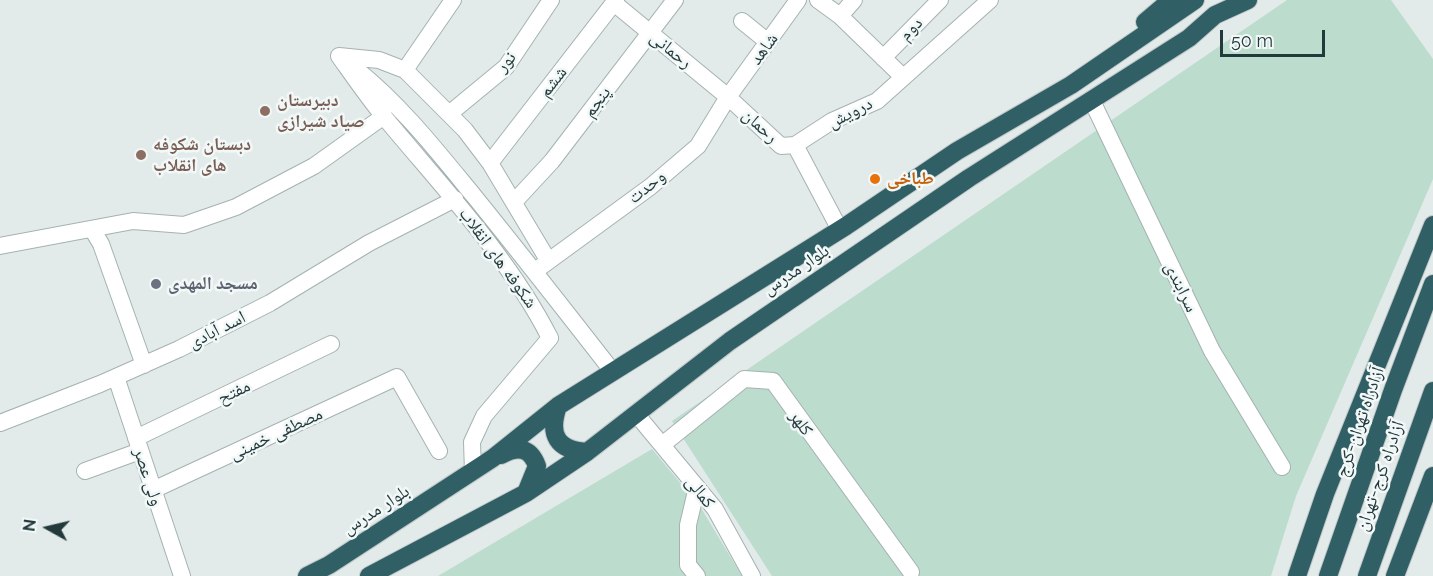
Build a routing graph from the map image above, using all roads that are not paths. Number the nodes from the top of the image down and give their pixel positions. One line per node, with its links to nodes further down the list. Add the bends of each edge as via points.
1 (453, 0): 21 (street)
2 (551, 0): 26 (street, نور, via 506,67)
3 (675, 0): 17 (street, پنجم)
4 (798, 0): 18 (street, شاهد)
5 (818, 0): 15 (street)
6 (855, 0): 15 (street)
7 (940, 0): 20 (street, دوم)
8 (990, 0): 22 (street, درویش)
9 (1171, 0): 23 (highway)
10 (1195, 0): 23 (highway)
11 (1227, 0): 14 (highway)
12 (1248, 0): 14 (highway, بلوار مدرس)
13 (615, 1): 17 (street, رحمانی); 29 (street, ششم)
14 (1215, 15): 25 (highway, بلوار مدرس, via 1189,38)
15 (840, 16): 20 (street)
16 (742, 21): 18 (street)
17 (649, 31): 24 (street, رحمانی); 31 (street, پنجم, via 552,161)
18 (768, 42): 24 (street, شاهد)
19 (339, 56): 21 (street, شکوفه های انقلاب, via 379,60); 27 (street, شکوفه های انقلاب); 36 (street, شکوفه های انقلاب, via 390,99)
20 (883, 58): 22 (street)
21 (405, 69): 26 (street, شکوفه های انقلاب)
22 (903, 77): 28 (street, درویش, via 876,101 832,121)
23 (1071, 85): 34 (highway, بلوار مدرس, via 957,151)
24 (728, 97): 28 (street, رحمان, via 781,146); 36 (street, وحدت, via 698,146 650,187)
25 (1092, 101): 44 (highway, بلوار مدرس, via 969,178 730,341); 51 (street, سرابندی, via 1212,351)
26 (449, 114): 29 (street, شکوفه های انقلاب)
27 (384, 116): 30 (street, شکوفه های انقلاب); 33 (street, via 314,166 236,207 184,225 133,221)
28 (795, 145): 34 (street)
29 (490, 163): 31 (street, شکوفه های انقلاب)
30 (455, 199): 39 (street, اسد آبادی, via 369,243 270,303); 53 (street, شکوفه های انقلاب, via 530,300 550,338 484,416 472,442)
31 (515, 201): 36 (street, شکوفه های انقلاب)
32 (1433, 225): 65 (highway, via 1325,494)
33 (92, 229): 35 (street); 39 (street, via 101,244)
34 (840, 230): 40 (highway, بلوار مدرس)
35 (0, 246)
36 (541, 266): 40 (street, شکوفه های انقلاب)
37 (1433, 284): 66 (highway, آزادراه تهران-کرج)
38 (331, 344): 46 (street, مفتح)
39 (144, 365): 41 (street, اسد آبادی)
40 (613, 372): 43 (highway, بلوار مدرس)
41 (116, 377): 45 (street, اسد آبادی); 46 (street, ولی عصر)
42 (1433, 391): 67 (highway, آزادراه کرج-تهران)
43 (558, 406): 49 (highway, via 555,436 564,447); 50 (highway, بلوار مدرس)
44 (637, 415): 47 (street, کمالی); 49 (highway, بلوار مدرس)
45 (0, 423)
46 (138, 445): 52 (street, مفتح); 56 (street, ولی عصر)
47 (662, 445): 55 (street, کمالی); 59 (street, کلهر, via 744,378 773,381)
48 (439, 451): 56 (street, مصطفی خمینی, via 398,377)
49 (588, 452): 57 (highway, بلوار مدرس)
50 (493, 458): 53 (highway, بلوار مدرس); 57 (highway, via 523,448 533,456 537,466)
51 (1282, 467)
52 (85, 471)
53 (473, 472): 61 (highway, بلوار مدرس)
54 (1433, 476): 68 (highway)
55 (697, 487): 63 (street, via 688,525 688,565); 64 (street, کمالی, via 715,509)
56 (153, 490): 60 (street, ولی عصر)
57 (526, 493): 62 (highway, بلوار مدرس)
58 (1433, 504): 69 (highway)
59 (912, 572)
60 (182, 576)
61 (307, 576)
62 (369, 576)
63 (697, 576)
64 (752, 576)
65 (1297, 576)
66 (1328, 576)
67 (1368, 576)
68 (1395, 576)
69 (1405, 576)

